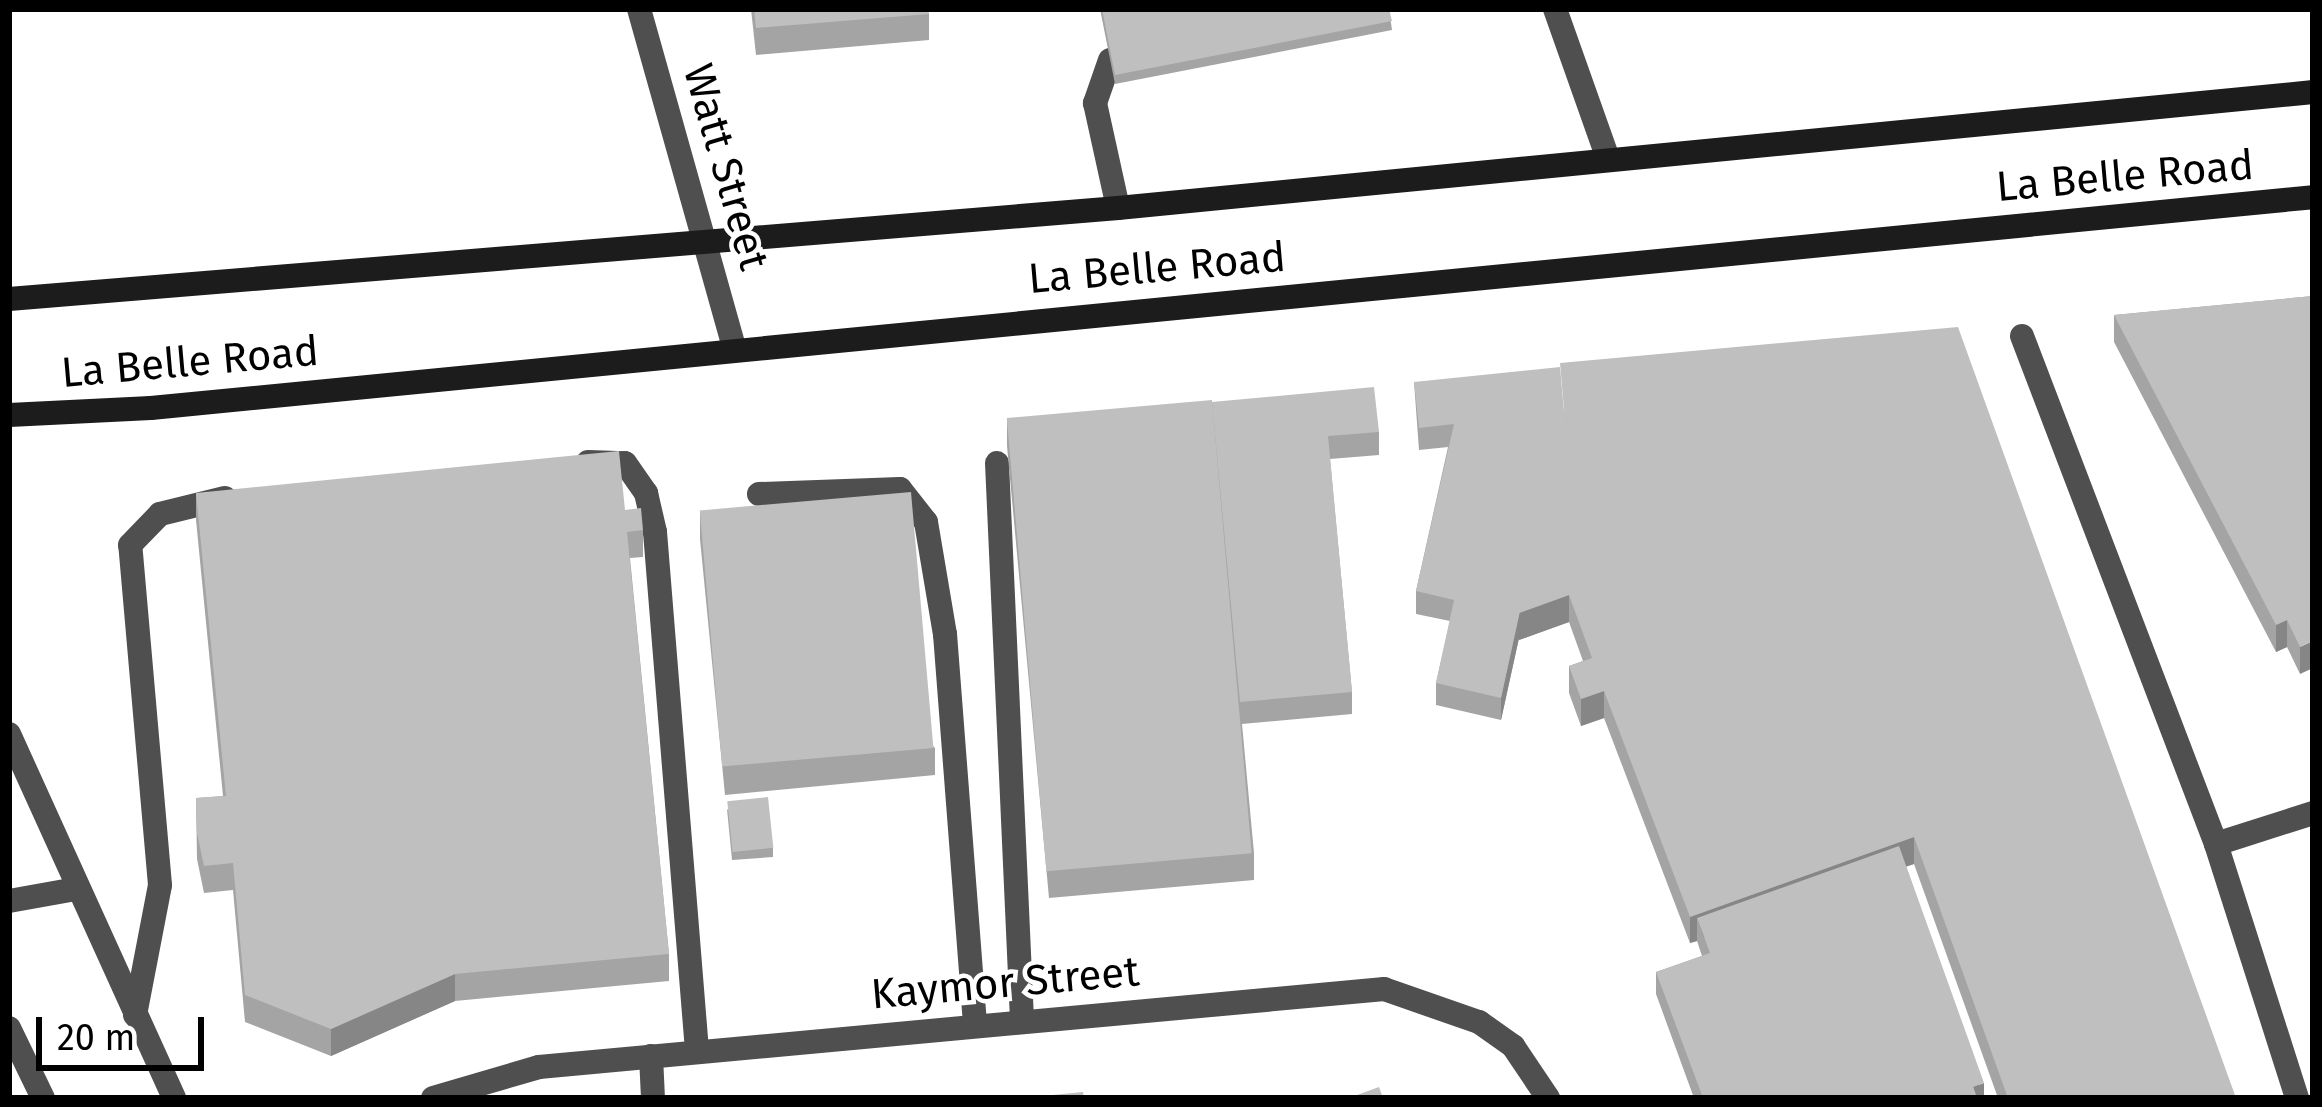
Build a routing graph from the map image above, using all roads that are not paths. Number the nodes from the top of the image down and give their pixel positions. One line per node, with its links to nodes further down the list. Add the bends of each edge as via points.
1 (639, 9): 8 (street, Watt Street)
2 (1555, 9): 5 (street)
3 (1110, 60): 7 (street, via 1095,104)
4 (2313, 92): 5 (main road, La Belle Road)
5 (1608, 159): 7 (main road, La Belle Road)
6 (2313, 197): 11 (main road, La Belle Road)
7 (1118, 208): 8 (main road, La Belle Road)
8 (710, 240): 9 (main road, La Belle Road); 11 (street, Watt Street)
9 (9, 299)
10 (2022, 336): 19 (street)
11 (734, 346): 12 (main road, La Belle Road, via 151,408)
12 (9, 415)
13 (998, 463): 23 (street)
14 (570, 464): 26 (street, via 626,464 646,493 655,532)
15 (263, 494): 22 (street, via 192,501 160,514 130,545 160,885)
16 (759, 494): 24 (street, via 900,489 926,522 945,634)
17 (9, 734): 20 (street)
18 (2313, 813): 19 (street)
19 (2216, 844): 33 (street)
20 (76, 889): 21 (street); 22 (street)
21 (9, 901)
22 (135, 1015): 29 (street)
23 (1022, 1021): 24 (street, Kaymor Street); 32 (street, Kaymor Street, via 1384,989 1479,1022 1513,1046)
24 (975, 1025): 26 (street, Kaymor Street)
25 (9, 1028): 28 (street)
26 (697, 1052): 27 (street, Kaymor Street)
27 (651, 1056): 30 (street, Kaymor Street, via 539,1067); 31 (street)
28 (44, 1098)
29 (174, 1098)
30 (434, 1098)
31 (653, 1098)
32 (1548, 1098)
33 (2296, 1098)

